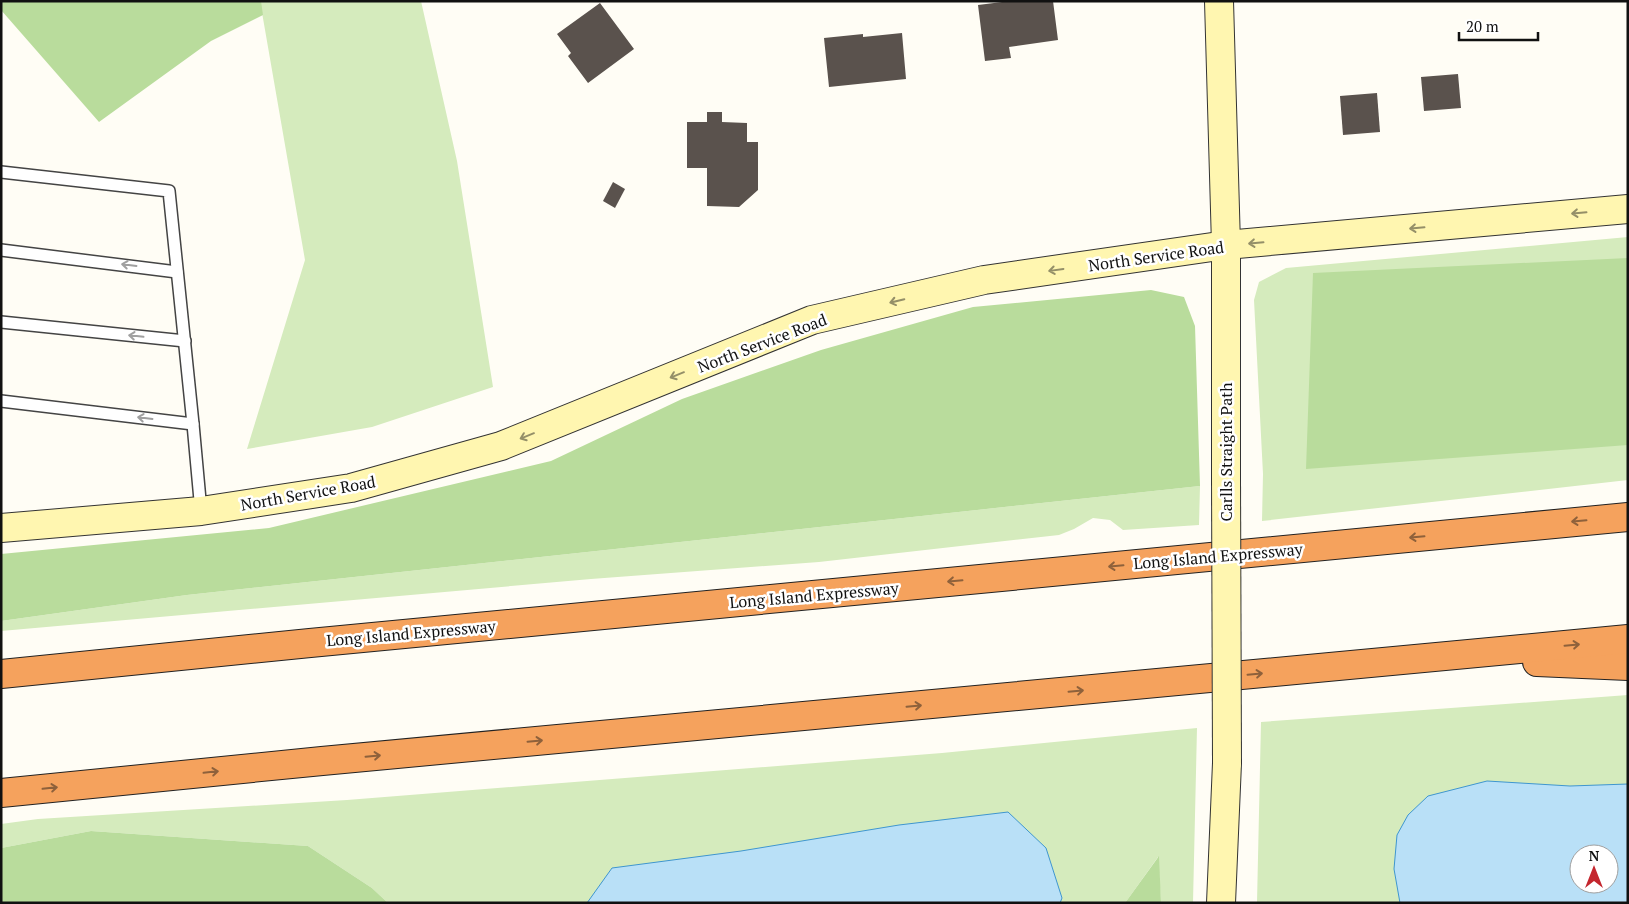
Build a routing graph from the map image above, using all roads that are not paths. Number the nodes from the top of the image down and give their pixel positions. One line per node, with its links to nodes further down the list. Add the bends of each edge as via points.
1 (1219, 1): 4 (main road, Carlls Straight Path)
2 (1, 172): 6 (lane, via 169,191)
3 (1628, 209): 4 (main road, North Service Road, one-way to 4)
4 (1226, 245): 11 (main road, North Service Road, one-way to 11, via 984,280 812,320 501,446 351,488); 19 (main road, Carlls Straight Path, bridge, via 1227,763)
5 (1, 250): 6 (lane, one-way to 5)
6 (177, 272): 8 (lane)
7 (1, 322): 8 (lane, one-way to 7)
8 (185, 341): 10 (lane)
9 (1, 401): 10 (lane, one-way to 9)
10 (193, 424): 11 (lane)
11 (200, 511): 13 (main road, North Service Road)
12 (1628, 517): 17 (highway, Long Island Expressway, one-way to 17)
13 (1, 528)
14 (1628, 639): 15 (highway, one-way to 14)
15 (1436, 657): 16 (highway); 18 (highway, one-way to 15)
16 (1628, 666)
17 (1, 674)
18 (1, 793)
19 (1221, 903)

